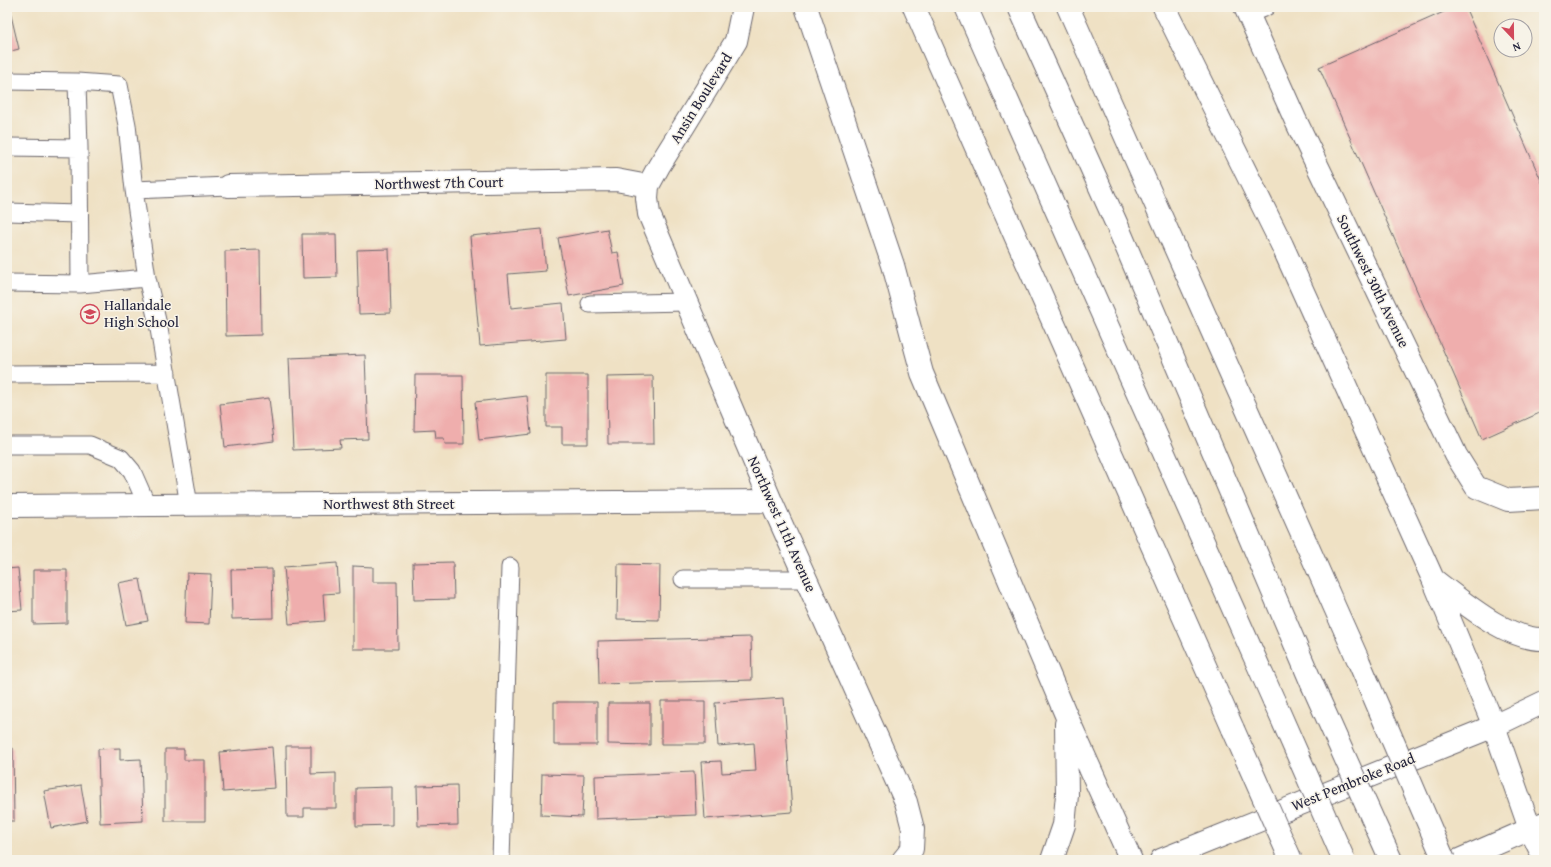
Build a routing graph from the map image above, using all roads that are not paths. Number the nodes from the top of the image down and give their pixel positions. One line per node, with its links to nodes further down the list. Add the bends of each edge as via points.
1 (743, 7): 14 (main road, Ansin Boulevard, via 736,41)
2 (806, 7): 37 (main road, via 893,266 922,373)
3 (914, 7): 46 (main road, bridge)
4 (966, 7): 47 (main road, bridge)
5 (1020, 7): 48 (main road, bridge, via 1117,225 1312,684)
6 (1068, 7): 49 (main road, bridge, via 1359,662)
7 (1164, 7): 34 (main road, via 1282,244)
8 (1253, 9): 26 (main road, Southwest 30th Avenue, via 1295,119 1456,456 1476,487 1508,500)
9 (7, 81): 10 (lane)
10 (77, 82): 12 (lane); 15 (lane, via 119,85 127,124)
11 (7, 146): 12 (lane)
12 (79, 148): 17 (lane)
13 (228, 186): 14 (main road, Northwest 7th Court, via 616,180); 15 (lane)
14 (648, 186): 21 (main road, Northwest 11th Avenue, via 648,214)
15 (134, 190): 18 (lane)
16 (7, 212): 17 (lane)
17 (79, 214): 20 (lane)
18 (147, 278): 20 (lane); 23 (lane)
19 (7, 283): 20 (lane)
20 (80, 284)
21 (686, 302): 22 (lane); 27 (main road, Northwest 11th Avenue)
22 (590, 304)
23 (167, 373): 24 (lane); 29 (lane)
24 (7, 374)
25 (7, 445): 28 (lane, via 90,445 121,458 132,471)
26 (1544, 498)
27 (771, 501): 29 (main road, Northwest 8th Street); 33 (main road, Northwest 11th Avenue)
28 (147, 505): 29 (main road, Northwest 8th Street); 30 (main road, Northwest 8th Street)
29 (189, 505)
30 (7, 506)
31 (510, 567): 41 (lane)
32 (683, 579): 33 (lane)
33 (806, 579): 42 (main road, Northwest 11th Avenue, via 906,802 914,829 912,849)
34 (1433, 579): 35 (main road, via 1469,607 1506,629 1534,639); 38 (main road)
35 (1544, 639)
36 (1544, 702): 38 (main road, West Pembroke Road)
37 (1066, 715): 43 (main road, via 1067,795 1064,825); 44 (main road)
38 (1494, 726): 39 (main road); 45 (main road, West Pembroke Road)
39 (1539, 822): 40 (main road); 50 (main road)
40 (1544, 858)
41 (502, 860)
42 (903, 860)
43 (1052, 860)
44 (1131, 860)
45 (1161, 860)
46 (1291, 860)
47 (1344, 860)
48 (1391, 860)
49 (1444, 860)
50 (1459, 860)

